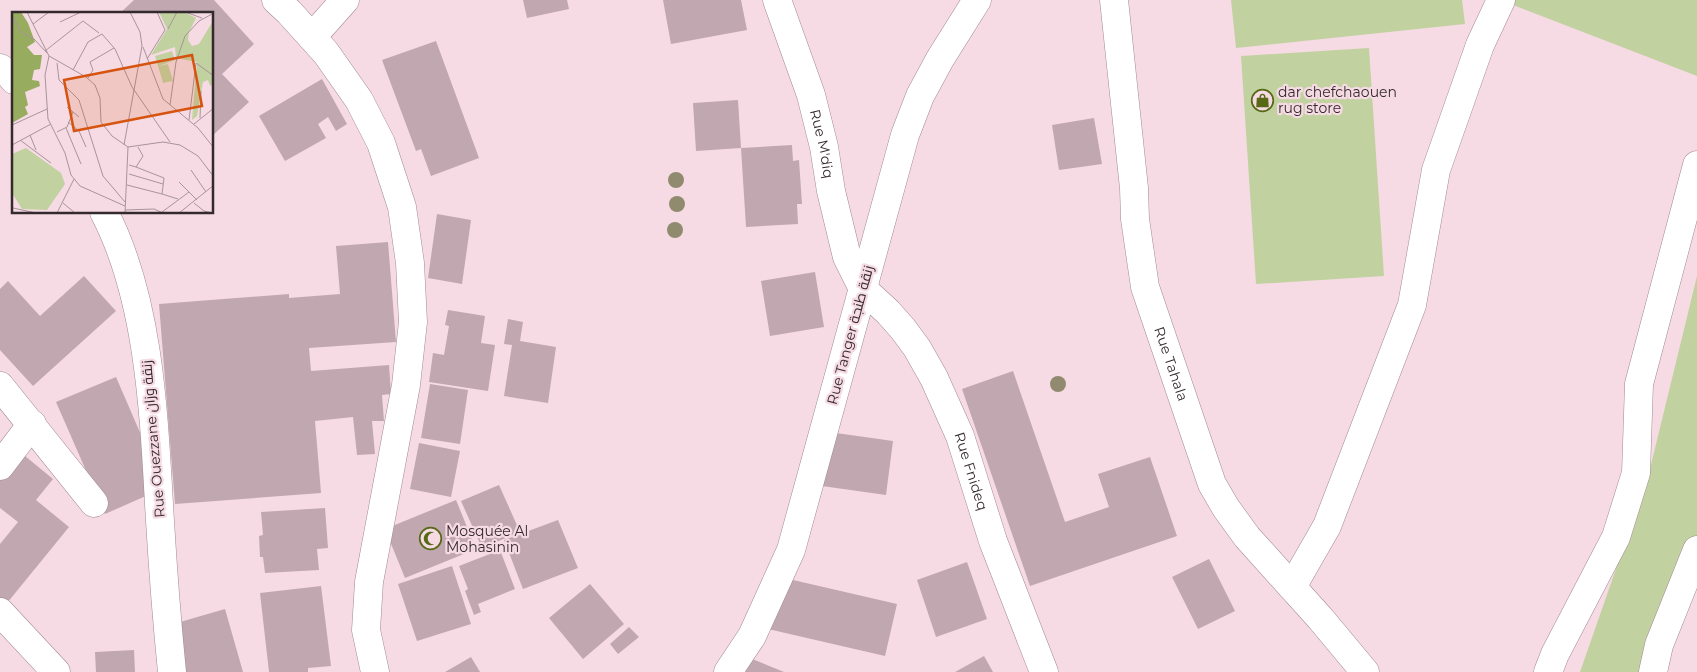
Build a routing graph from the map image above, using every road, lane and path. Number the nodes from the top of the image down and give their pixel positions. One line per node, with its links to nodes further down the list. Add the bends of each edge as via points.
1 (276, 0): 7 (street)
2 (346, 0): 7 (street)
3 (777, 0): 12 (street, Rue M'diq, via 811,95 847,257)
4 (977, 0): 12 (street, Rue Tanger زنقة طنجة, via 920,96 905,135)
5 (1114, 0): 18 (street, Rue Tahala, via 1134,188 1134,220 1147,296 1212,484 1247,536)
6 (1500, 0): 18 (street, via 1480,45 1436,170 1412,305 1327,526)
7 (312, 37): 22 (street, via 359,100 381,143 402,208 410,263 413,322 406,385 369,582 366,630)
8 (0, 68): 9 (street)
9 (12, 78)
10 (1697, 165): 26 (street, via 1639,384 1636,473 1616,537)
11 (105, 214): 21 (street, Rue Ouezzane زنقة وزان, via 133,287 146,357 154,418)
12 (863, 289): 23 (street, Rue Tanger زنقة طنجة, via 791,550 752,636); 24 (street, Rue Fnideq, via 903,329 934,378 960,436 993,541)
13 (0, 386): 14 (street)
14 (32, 424): 15 (street); 16 (street)
15 (0, 466)
16 (94, 503)
17 (1697, 550): 27 (street, via 1659,645)
18 (1292, 587): 25 (street, Rue Tahala)
19 (0, 612): 20 (street)
20 (56, 672)
21 (172, 672)
22 (375, 672)
23 (728, 672)
24 (1044, 672)
25 (1366, 672)
26 (1548, 672)
27 (1653, 672)

